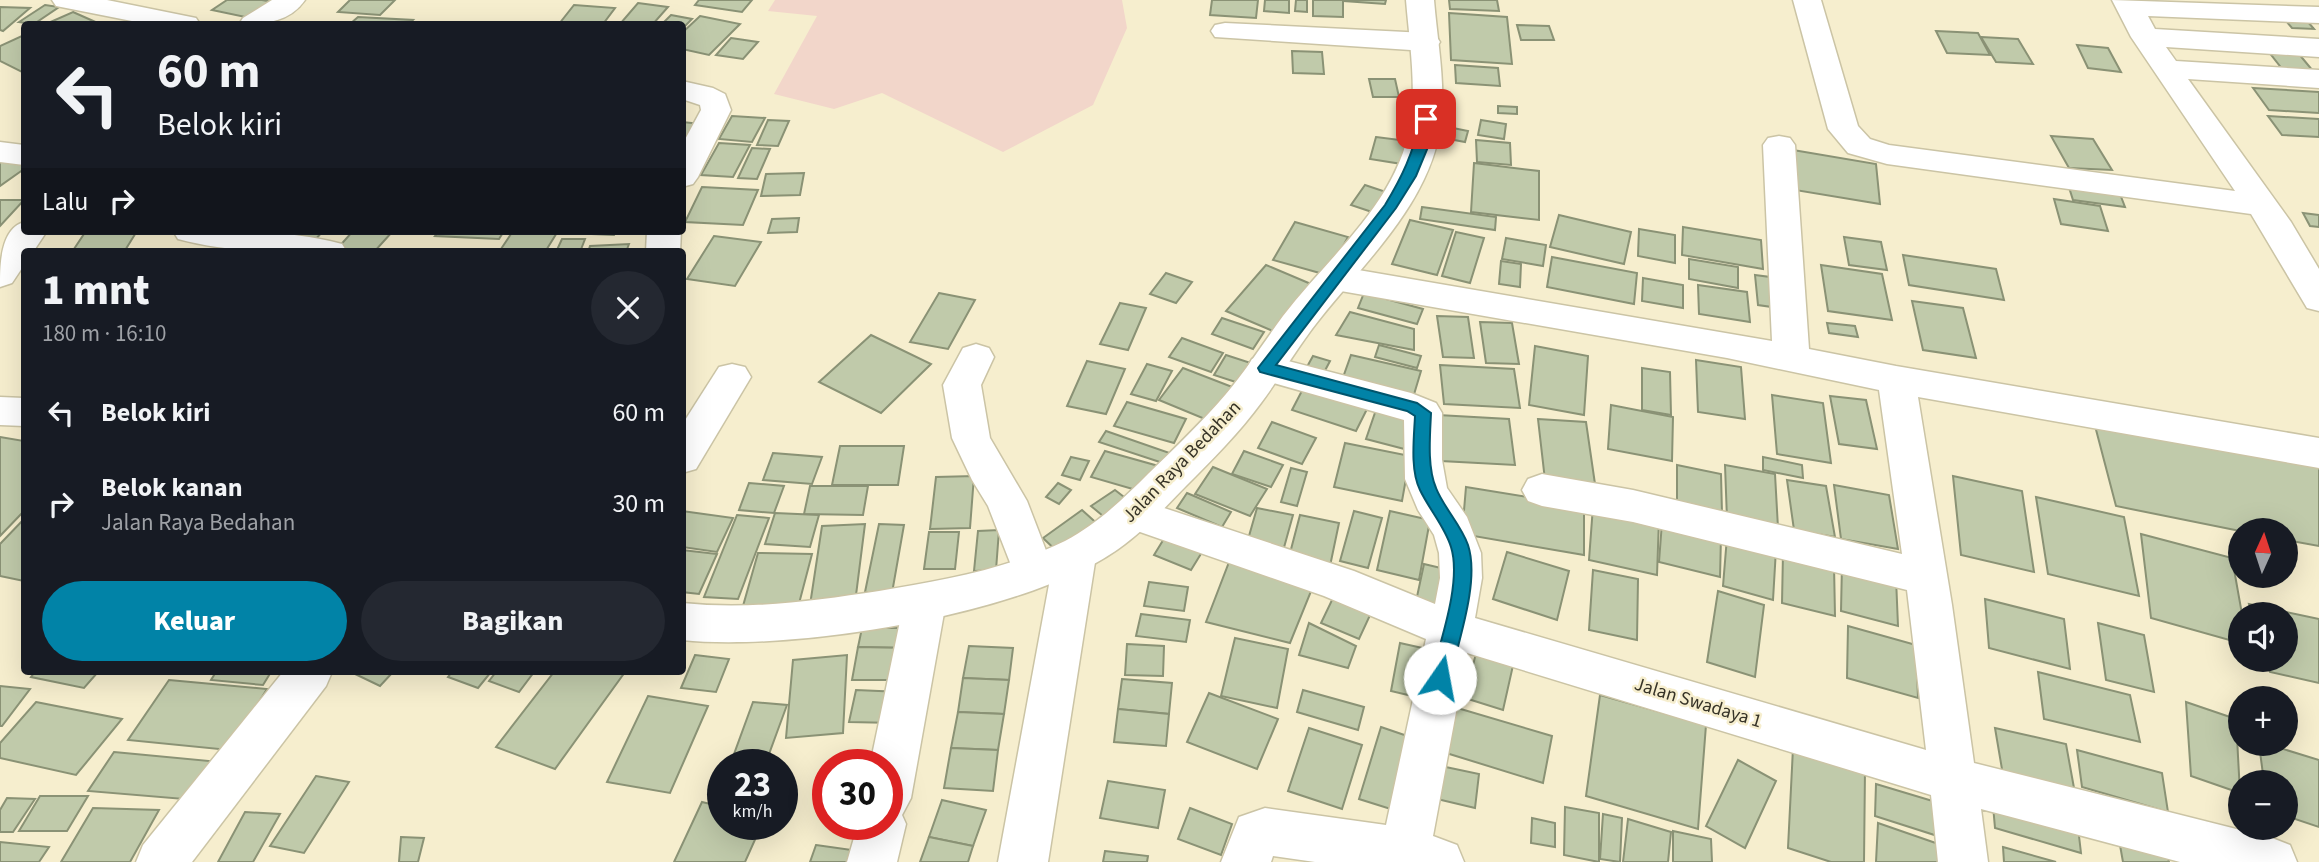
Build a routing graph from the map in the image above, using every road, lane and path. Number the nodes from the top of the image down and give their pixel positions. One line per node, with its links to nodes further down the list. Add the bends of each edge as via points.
1 (66, 0): 7 (street)
2 (291, 0): 8 (street)
3 (1420, 0): 11 (street, Jalan Raya Bedahan)
4 (1807, 0): 20 (street, via 1843,129 1860,146 1995,170)
5 (2128, 4): 6 (street); 10 (street)
6 (2319, 15)
7 (171, 21)
8 (258, 21)
9 (1224, 31): 11 (street)
10 (2145, 37): 12 (street); 13 (street)
11 (1426, 42): 25 (street, Jalan Raya Bedahan, via 1426,119 1421,147 1390,208)
12 (2319, 48)
13 (2167, 69): 14 (street); 20 (street)
14 (2319, 79)
15 (686, 91): 19 (street, via 714,100 716,110)
16 (1779, 145): 28 (street)
17 (0, 152): 18 (street)
18 (21, 155)
19 (686, 169)
20 (2261, 205): 26 (street)
21 (27, 235): 24 (street)
22 (217, 235): 23 (street)
23 (303, 248)
24 (0, 275)
25 (1335, 278): 28 (street); 29 (street, Jalan Raya Bedahan)
26 (2319, 299)
27 (976, 357): 39 (street, via 962,385 971,438 1007,501)
28 (1791, 358): 31 (street)
29 (1265, 368): 37 (street, Jalan Raya Bedahan, via 1240,403); 43 (street, via 1423,413 1426,487 1460,546 1459,598)
30 (732, 377): 34 (street)
31 (1896, 380): 35 (street); 40 (street)
32 (0, 411): 33 (street)
33 (21, 412)
34 (686, 452)
35 (2319, 453)
36 (1542, 490): 40 (street, via 1633,506)
37 (1134, 514): 38 (street, Jalan Raya Bedahan); 43 (street, Jalan Swadaya 1, via 1339,583)
38 (1075, 556): 39 (street, Jalan Raya Bedahan); 51 (street)
39 (1033, 571): 41 (street, Jalan Raya Bedahan)
40 (1925, 577): 46 (street)
41 (925, 602): 42 (street, Jalan Raya Bedahan, via 768,626); 45 (street)
42 (686, 622)
43 (1450, 629): 46 (street, Jalan Swadaya 1); 48 (street)
44 (308, 675): 49 (street)
45 (897, 749)
46 (1954, 780): 53 (street); 54 (street, Jalan Swadaya 1)
47 (878, 840): 50 (street)
48 (1422, 857): 52 (street, via 1265,831 1256,834)
49 (161, 862)
50 (872, 862)
51 (1023, 862)
52 (1246, 862)
53 (1963, 862)
54 (2272, 862)

